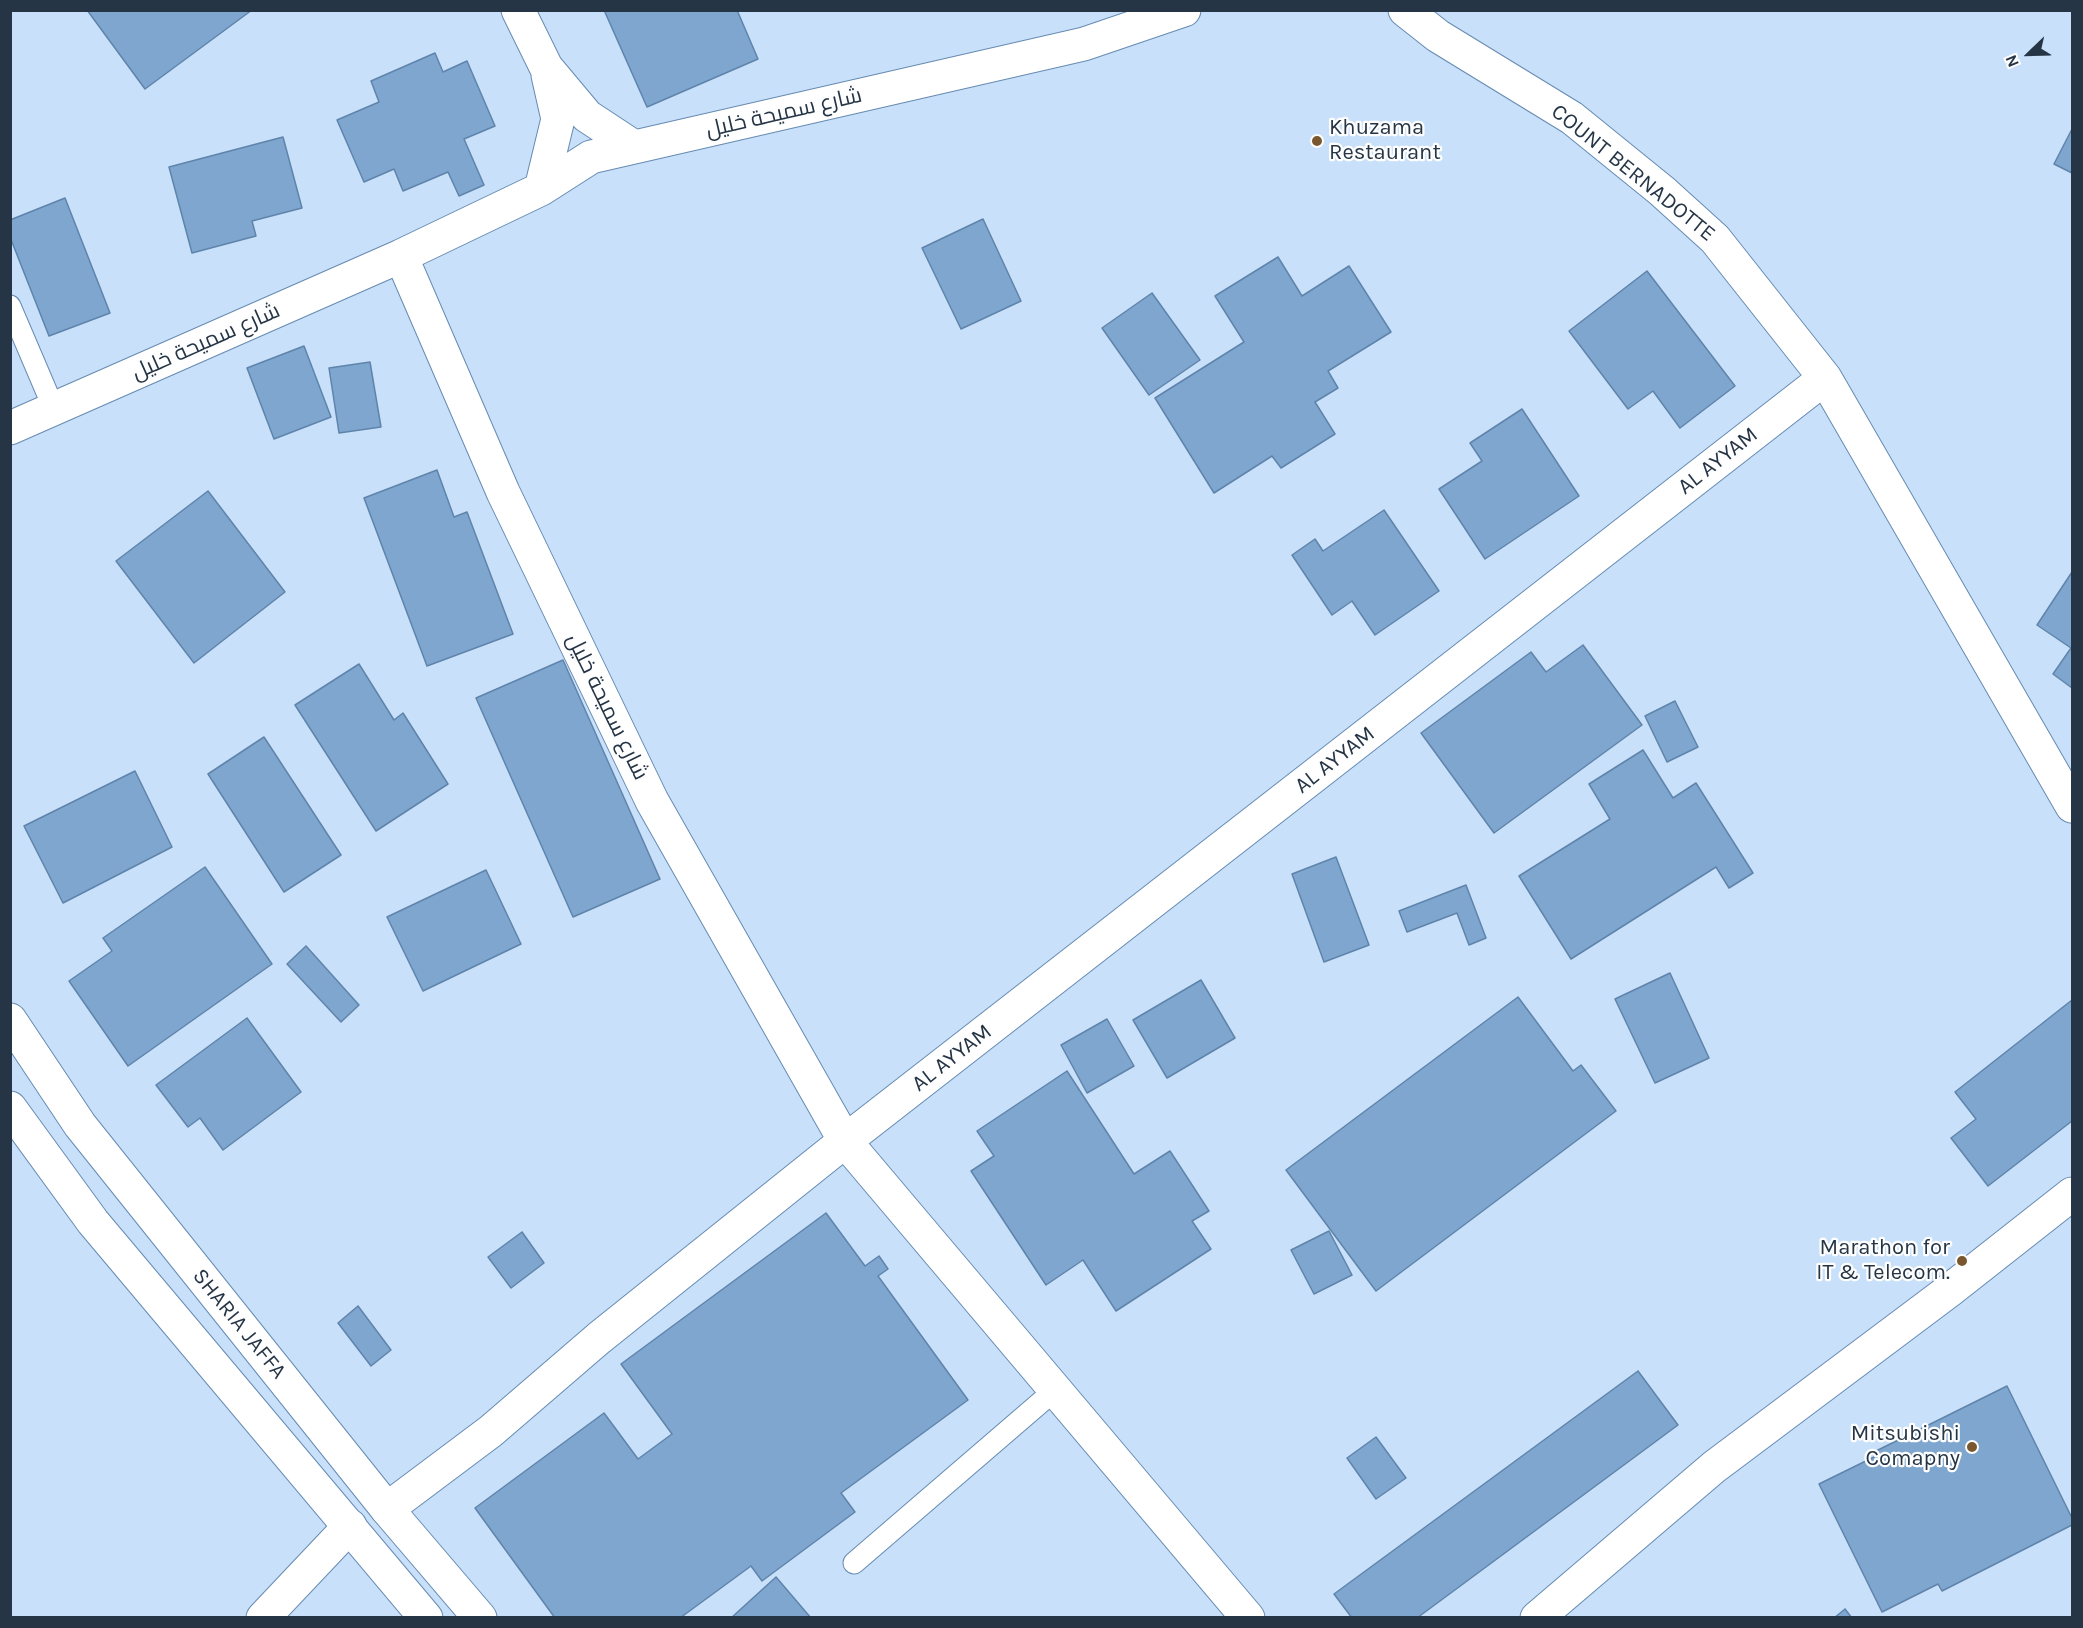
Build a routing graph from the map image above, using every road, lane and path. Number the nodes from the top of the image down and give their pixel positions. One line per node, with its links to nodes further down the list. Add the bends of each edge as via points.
1 (518, 10): 4 (street)
2 (1184, 10): 5 (street, شارع سميحة خليل, via 1084,44)
3 (1405, 10): 9 (street, COUNT BERNADOTTE, via 1438,36 1572,118 1662,191 1715,238)
4 (546, 67): 5 (street, via 587,116); 6 (street, via 558,119)
5 (634, 147): 6 (street, شارع سميحة خليل, via 591,157)
6 (541, 189): 7 (street, شارع سميحة خليل)
7 (401, 256): 10 (street, شارع سميحة خليل); 15 (street, شارع سميحة خليل, via 503,492 652,801)
8 (10, 306): 10 (lane)
9 (1825, 378): 12 (street, COUNT BERNADOTTE); 15 (street, AL AYYAM)
10 (54, 409): 11 (street, شارع سميحة خليل)
11 (10, 428)
12 (2073, 806)
13 (10, 1020): 18 (street, SHARIA JAFFA, via 80,1125)
14 (10, 1108): 19 (street, SHARIA JAFFA, via 93,1222)
15 (845, 1142): 17 (street, شارع سميحة خليل); 18 (street, AL AYYAM, via 608,1331 491,1431)
16 (2073, 1194): 25 (street, via 1714,1467)
17 (1055, 1390): 20 (lane); 24 (street, شارع سميحة خليل)
18 (387, 1509): 23 (street, SHARIA JAFFA)
19 (350, 1526): 21 (street); 22 (street, SHARIA JAFFA)
20 (854, 1563)
21 (262, 1617)
22 (426, 1617)
23 (480, 1617)
24 (1248, 1617)
25 (1537, 1617)

